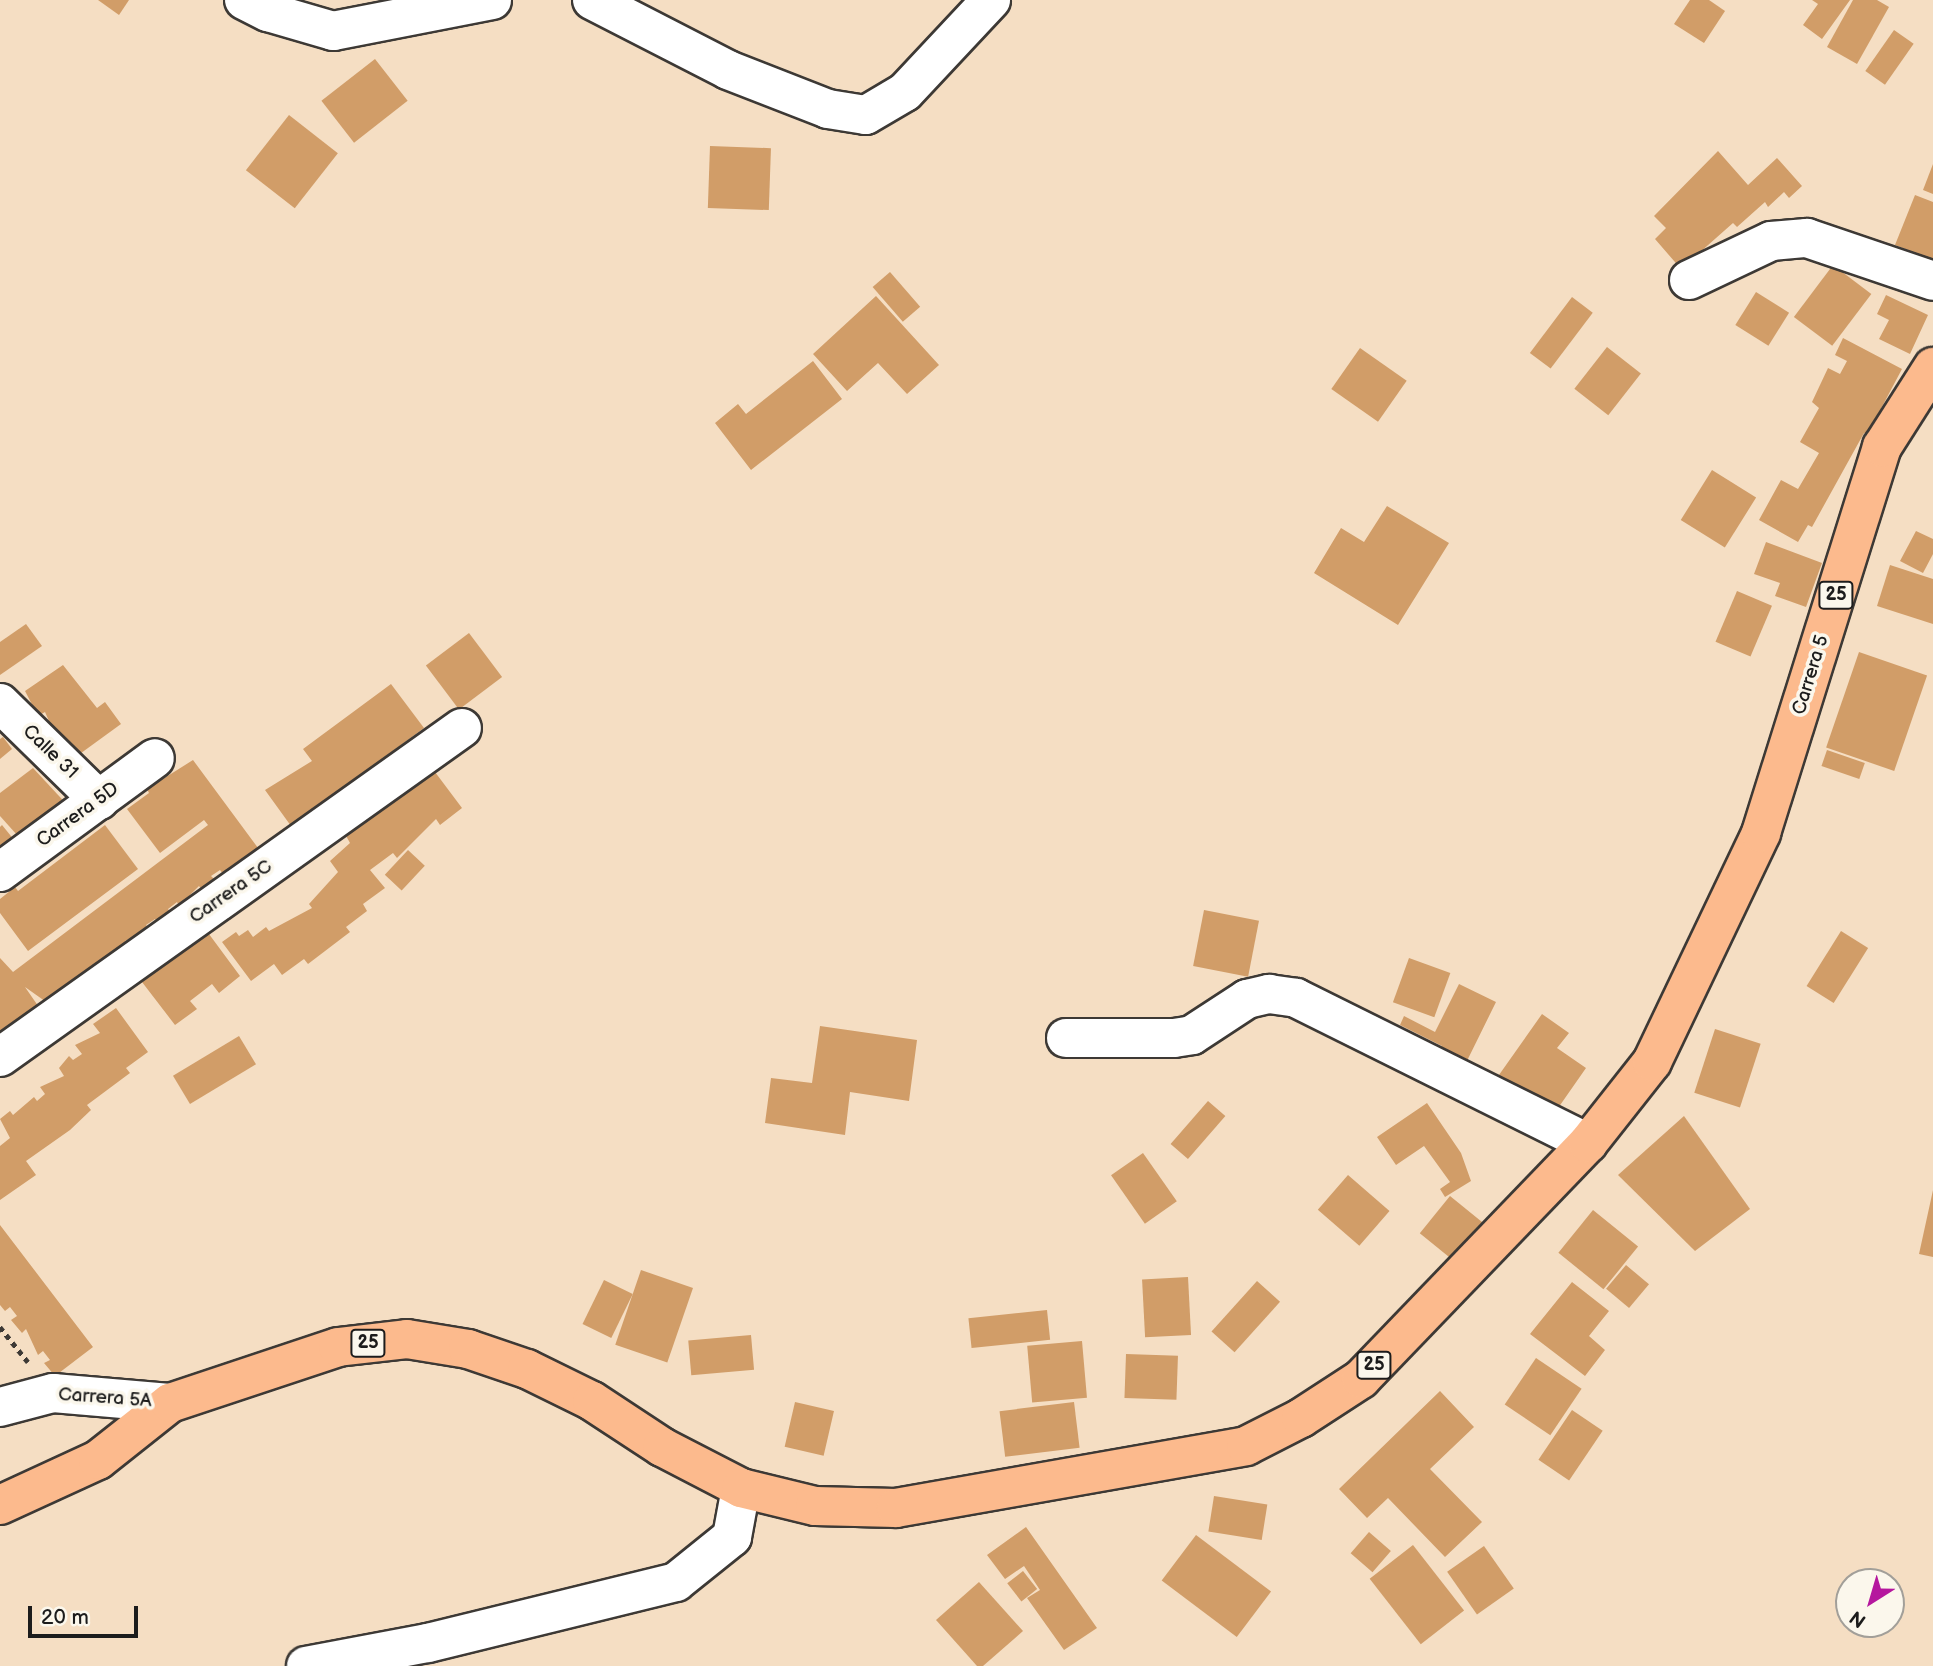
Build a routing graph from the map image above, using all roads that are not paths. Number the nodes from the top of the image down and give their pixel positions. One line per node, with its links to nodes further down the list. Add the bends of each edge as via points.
1 (244, 0): 2 (street, via 333,31)
2 (492, 0)
3 (592, 0): 4 (street, via 728,70 828,109 866,116 905,92)
4 (991, 0)
5 (1689, 280): 6 (street, via 1770,241 1807,238)
6 (1933, 281)
7 (1933, 367): 15 (main road, Carrera 5 / 25, via 1882,447 1761,833 1652,1062)
8 (0, 703): 11 (street, Calle 31)
9 (462, 728): 14 (street, Carrera 5C)
10 (155, 758): 11 (street, Carrera 5D)
11 (99, 800): 12 (street, Carrera 5D)
12 (0, 872)
13 (1066, 1038): 15 (street, via 1192,1035 1247,999 1269,994 1296,998)
14 (0, 1057)
15 (1588, 1143): 18 (main road, 25, via 1361,1379 1246,1446 896,1508 815,1506)
16 (170, 1403): 17 (street, Carrera 5A, via 53,1393); 18 (main road, 25, via 338,1347 407,1339 468,1349 527,1369 592,1401 662,1447); 19 (main road, 25, via 99,1460)
17 (0, 1407)
18 (741, 1488): 20 (street, via 732,1537 677,1582 428,1643)
19 (0, 1505)
20 (306, 1666)

